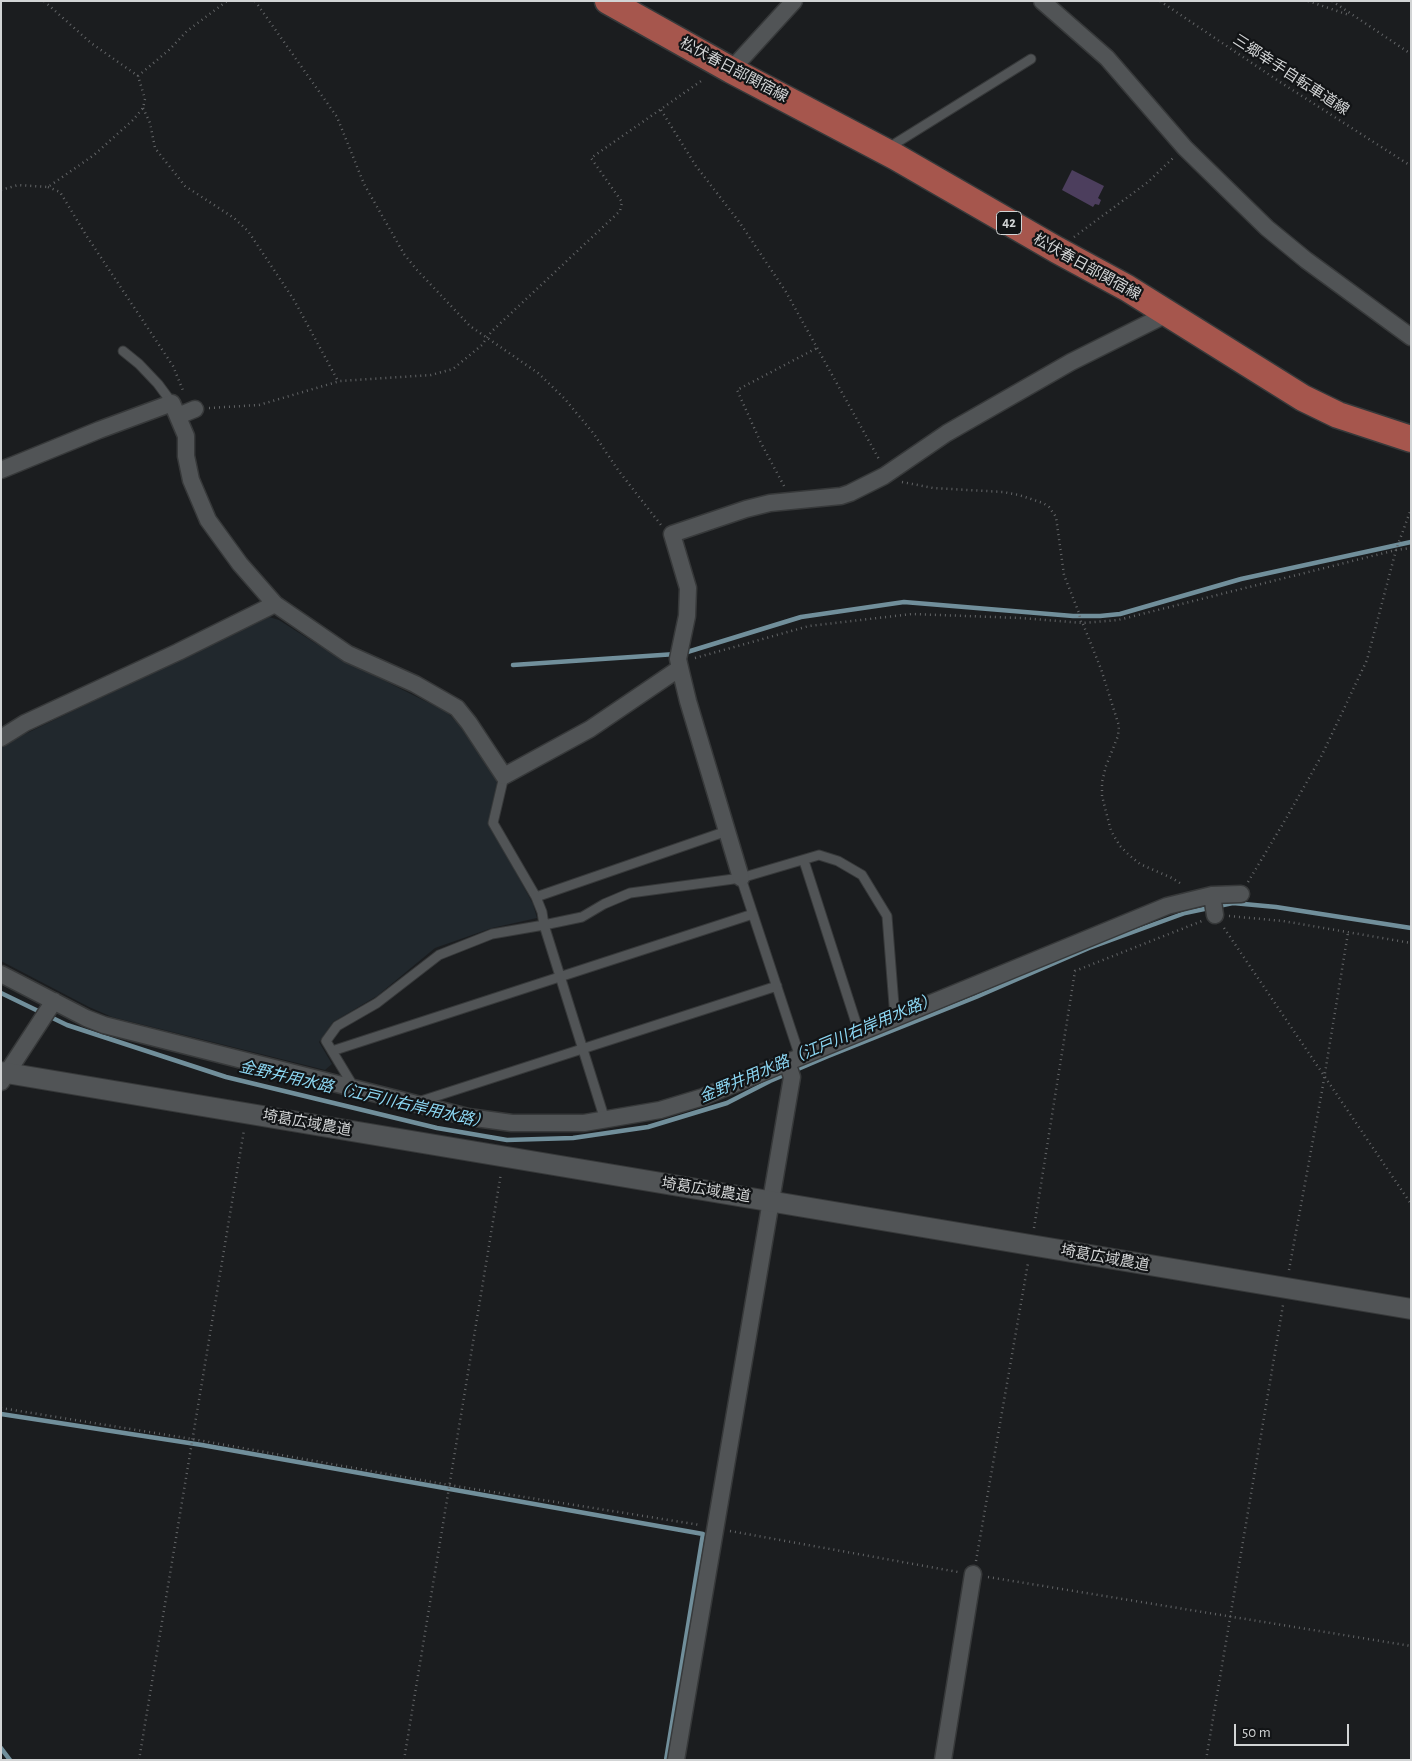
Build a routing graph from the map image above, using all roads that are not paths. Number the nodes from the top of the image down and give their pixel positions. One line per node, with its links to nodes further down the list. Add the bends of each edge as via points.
1 (608, 1): 5 (main road, 松伏春日部関宿線 / 42)
2 (794, 1): 5 (street)
3 (1042, 1): 8 (street, via 1106,58 1185,148 1247,209 1306,260)
4 (1031, 59): 6 (lane)
5 (728, 68): 6 (main road, 松伏春日部関宿線 / 42)
6 (884, 150): 7 (main road, 松伏春日部関宿線 / 42)
7 (1169, 313): 11 (main road, 松伏春日部関宿線 / 42, via 1303,398 1338,415); 14 (street, via 1071,362 947,434 886,475 850,493 770,503 672,534 688,588 687,616)
8 (1411, 337)
9 (123, 351): 10 (lane)
10 (184, 410): 12 (street, via 99,430); 13 (street, via 186,456 191,480 208,520)
11 (1411, 439)
12 (1, 470)
13 (275, 604): 15 (street, via 25,723); 16 (street, via 348,654 415,684 457,708)
14 (679, 659): 16 (street, via 590,729); 17 (street, via 688,701)
15 (1, 738)
16 (504, 776): 22 (lane, via 493,823)
17 (727, 831): 19 (street); 22 (lane)
18 (804, 860): 19 (lane); 30 (lane, via 820,855 838,861 862,875 876,895 887,916); 31 (lane)
19 (741, 878): 23 (lane); 25 (lane, via 630,893 582,917)
20 (1241, 894): 21 (street)
21 (1204, 896): 24 (street); 30 (street, via 1167,906)
22 (536, 897): 25 (lane)
23 (753, 914): 27 (lane); 28 (lane)
24 (1215, 915)
25 (544, 925): 27 (lane); 33 (lane, via 492,934 439,954 377,1003 337,1026 326,1041)
26 (1, 974): 29 (street)
27 (560, 976): 32 (lane); 33 (lane)
28 (776, 986): 32 (lane); 34 (lane)
29 (54, 1001): 35 (street); 36 (street, via 104,1025)
30 (895, 1018): 31 (street)
31 (859, 1032): 34 (street)
32 (584, 1048): 37 (lane); 38 (lane)
33 (332, 1051): 36 (lane)
34 (793, 1065): 38 (street, via 660,1110); 39 (street)
35 (4, 1076): 39 (street, 埼葛広域農道, via 247,1113)
36 (355, 1089): 37 (street)
37 (413, 1104): 38 (street, via 512,1123)
38 (605, 1120)
39 (771, 1201): 40 (street, 埼葛広域農道); 42 (street)
40 (1411, 1309)
41 (973, 1574): 43 (street)
42 (676, 1760)
43 (943, 1760)

